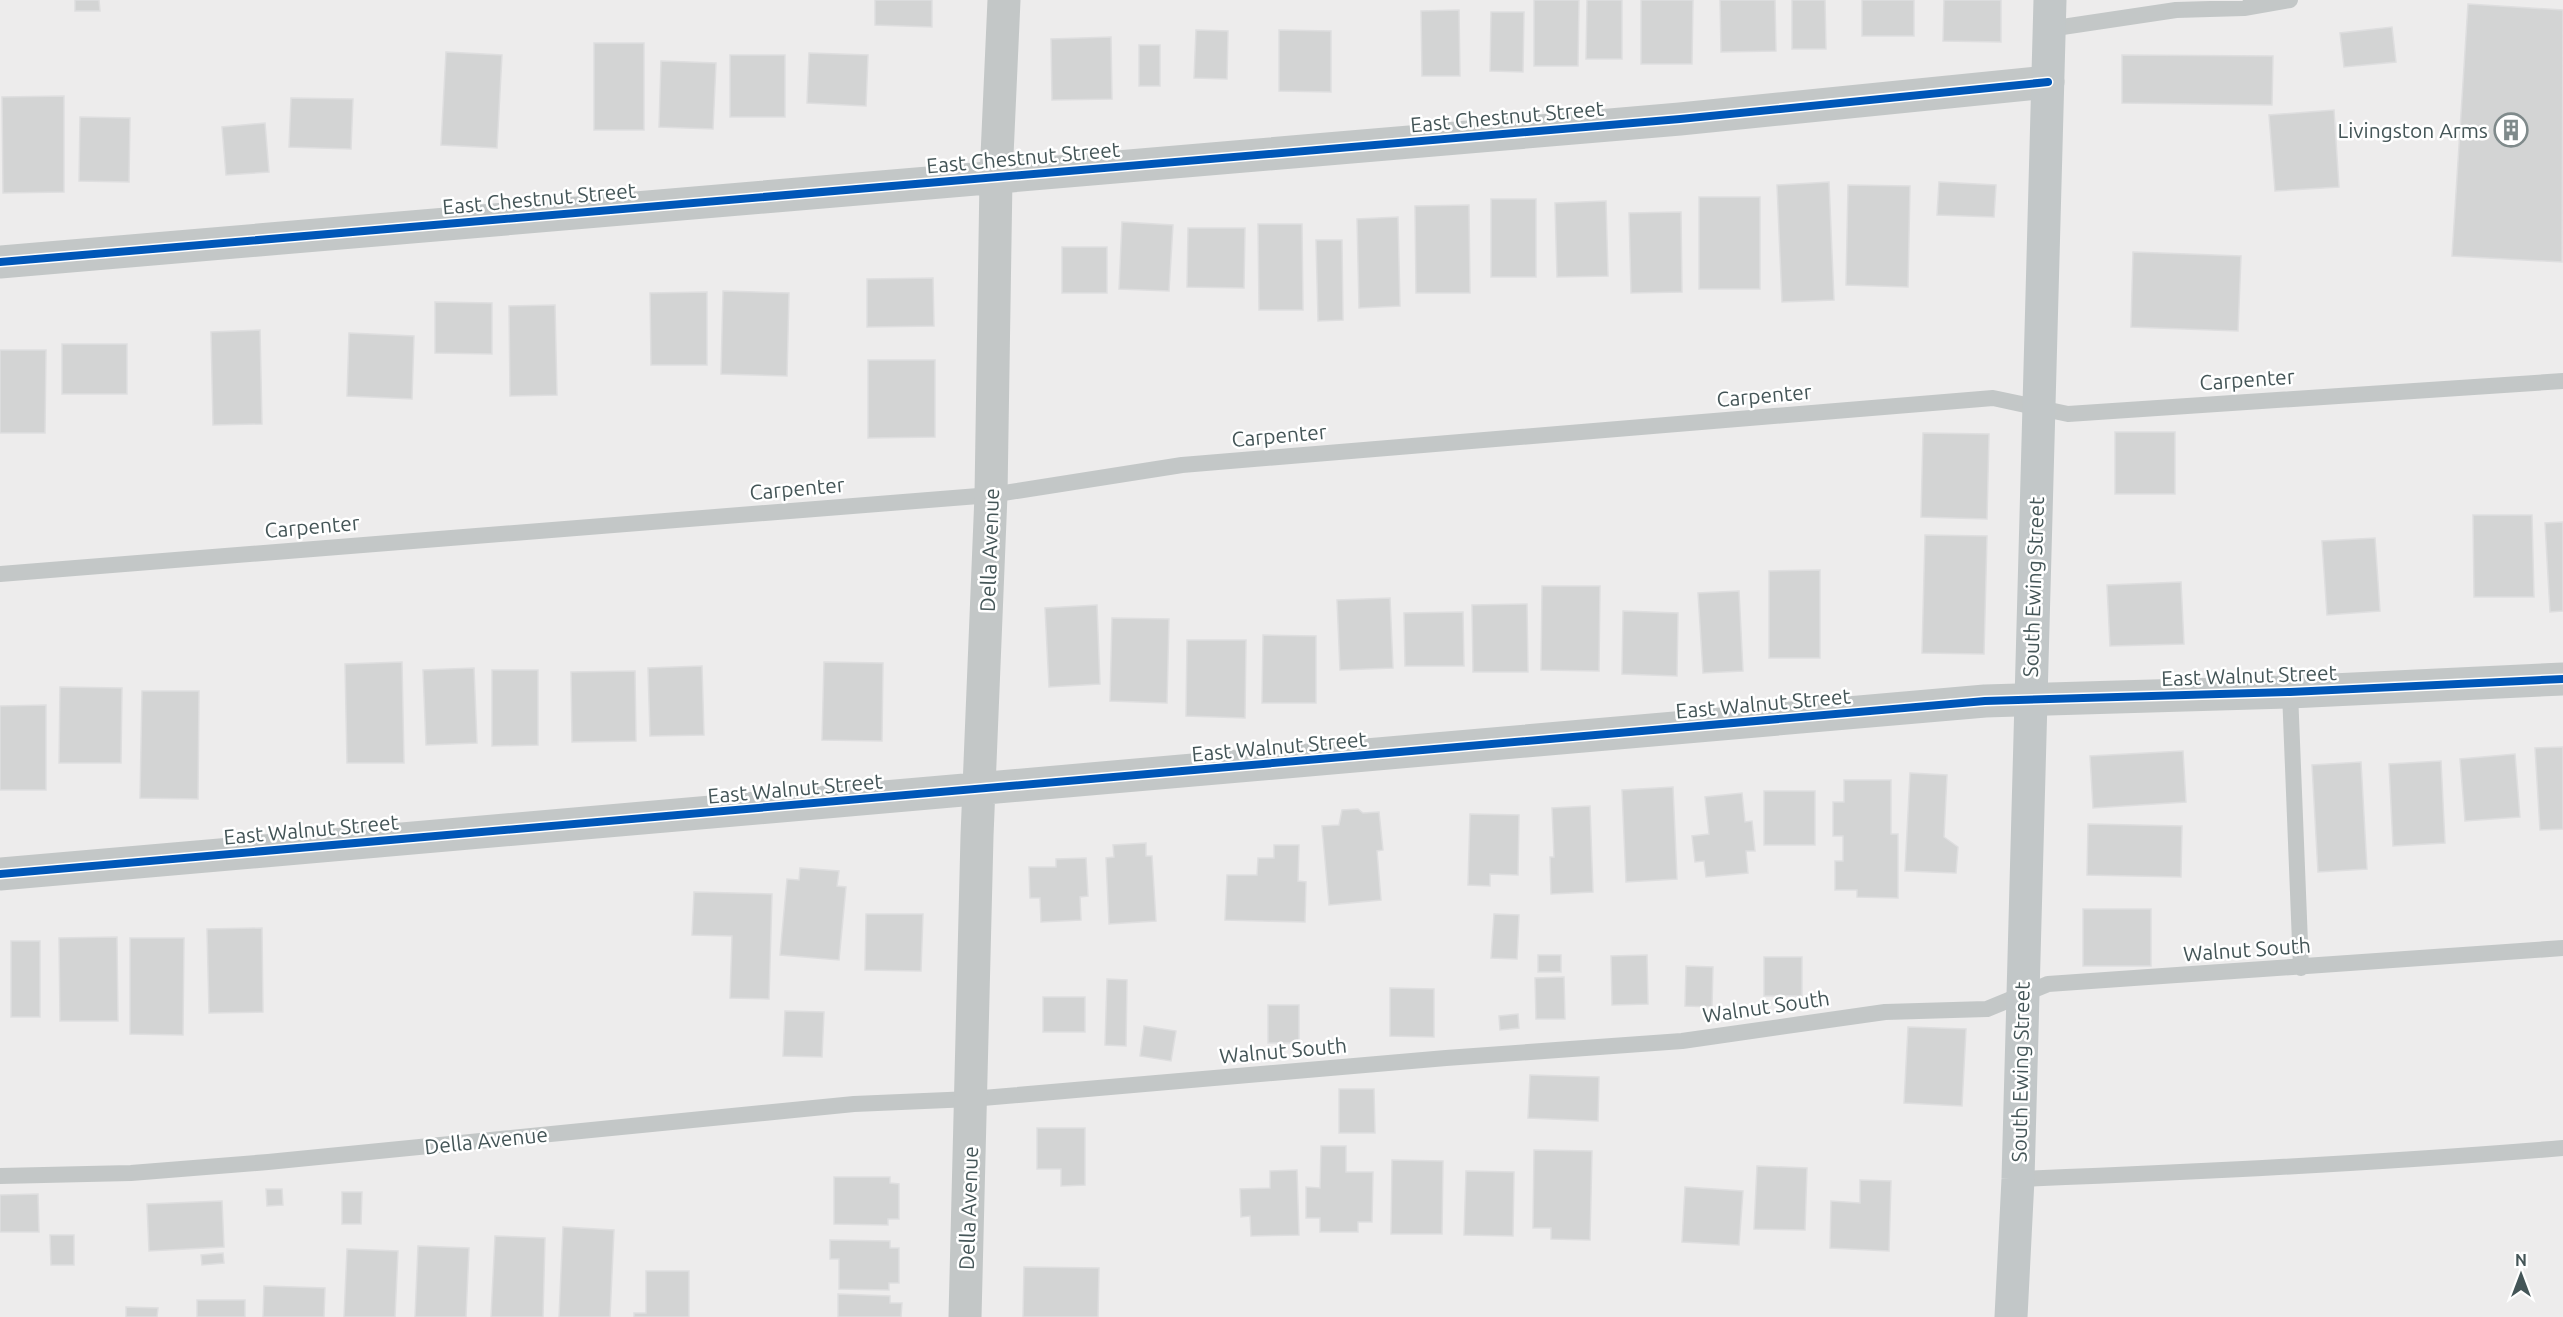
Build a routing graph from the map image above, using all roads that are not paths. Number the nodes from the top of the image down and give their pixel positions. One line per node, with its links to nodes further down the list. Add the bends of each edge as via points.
1 (1004, 0): 5 (street, Della Avenue)
2 (2290, 0): 3 (lane, via 2244,8)
3 (2049, 14): 4 (street, South Ewing Street)
4 (2048, 82): 5 (street, East Chestnut Street, via 1691,118); 8 (street, South Ewing Street)
5 (996, 178): 6 (street, East Chestnut Street); 9 (street, Della Avenue)
6 (0, 262)
7 (2563, 381): 8 (lane, Carpenter, via 2068,414)
8 (2039, 408): 9 (lane, Carpenter, via 1993,398 1182,465); 13 (street, South Ewing Street)
9 (991, 495): 10 (lane, Carpenter); 14 (street, Della Avenue)
10 (0, 574)
11 (2563, 679): 12 (street, East Walnut Street)
12 (2290, 692): 13 (street, East Walnut Street); 17 (lane)
13 (2030, 700): 14 (street, East Walnut Street); 18 (street, South Ewing Street)
14 (979, 791): 15 (street, East Walnut Street); 19 (street, Della Avenue)
15 (0, 874)
16 (2563, 948): 17 (lane, Walnut South)
17 (2301, 968): 18 (lane, Walnut South, via 2048,984)
18 (2021, 996): 19 (lane, Walnut South, via 1987,1009 1885,1012 1682,1041); 22 (street, South Ewing Street)
19 (971, 1099): 21 (lane, Della Avenue, via 854,1104 131,1173); 23 (street, Della Avenue)
20 (2563, 1148): 22 (lane, via 2136,1176)
21 (0, 1176)
22 (2018, 1179): 24 (street, South Ewing Street)
23 (965, 1317)
24 (2011, 1317)

